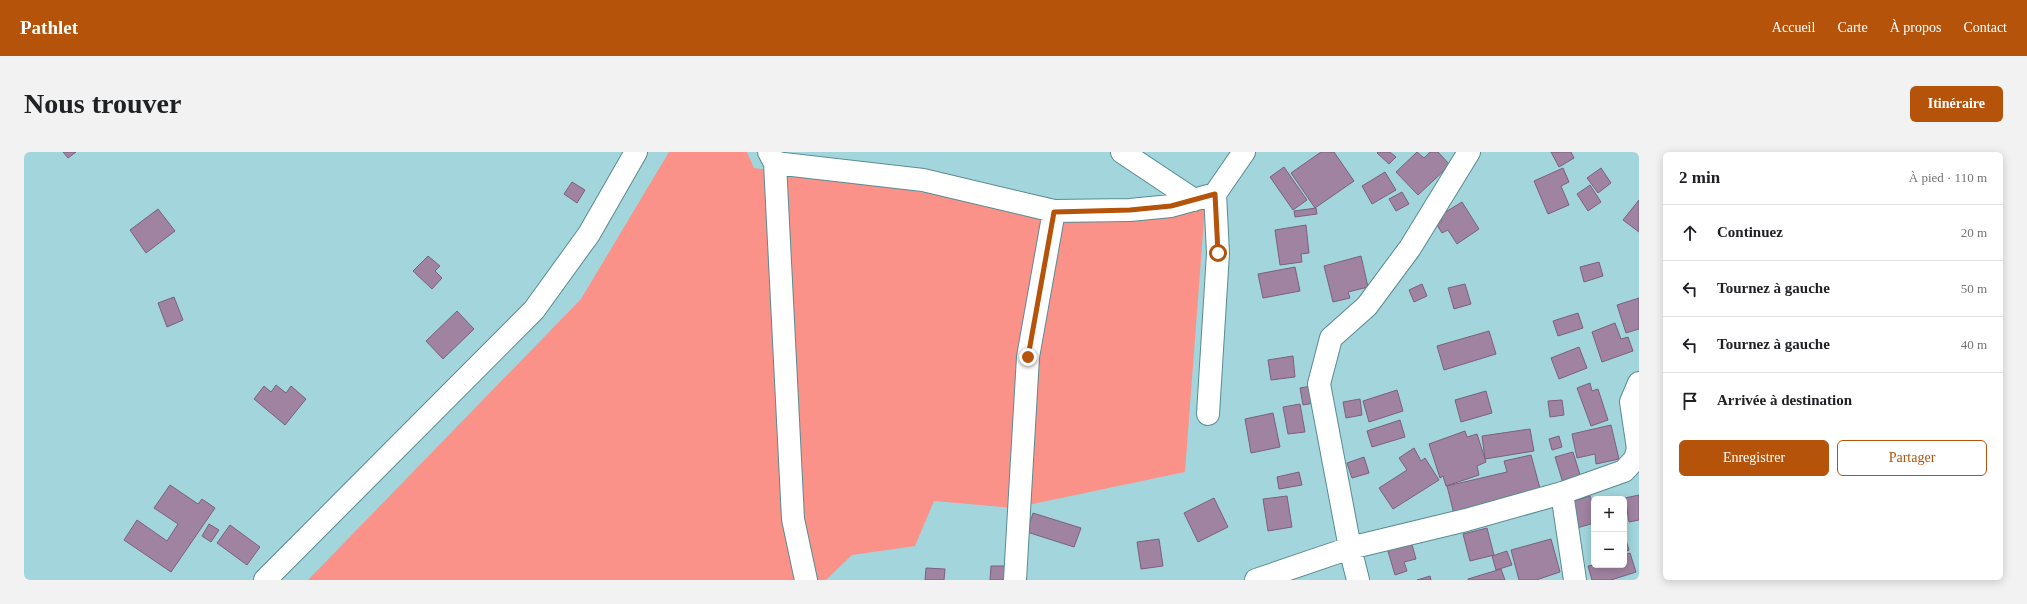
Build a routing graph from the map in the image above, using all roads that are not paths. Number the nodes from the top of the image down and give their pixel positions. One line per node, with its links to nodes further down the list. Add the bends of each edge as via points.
1 (636, 152): 13 (street, via 588,234 534,310)
2 (1122, 152): 7 (street)
3 (1244, 152): 6 (street)
4 (1469, 152): 12 (street, via 1410,248 1367,306 1331,338 1319,384)
5 (772, 158): 8 (street, via 923,180); 14 (street, via 793,519)
6 (1215, 194): 7 (street); 10 (street, via 1218,253)
7 (1194, 200): 8 (street, via 1171,206 1130,210)
8 (1054, 212): 15 (street, via 1028,357)
9 (1639, 383): 11 (street, via 1631,402 1638,449 1635,459 1624,471)
10 (1208, 414)
11 (1562, 493): 12 (street, via 1466,520); 18 (street)
12 (1350, 548): 16 (street); 17 (street)
13 (265, 580)
14 (806, 580)
15 (1015, 580)
16 (1256, 580)
17 (1358, 580)
18 (1575, 580)

